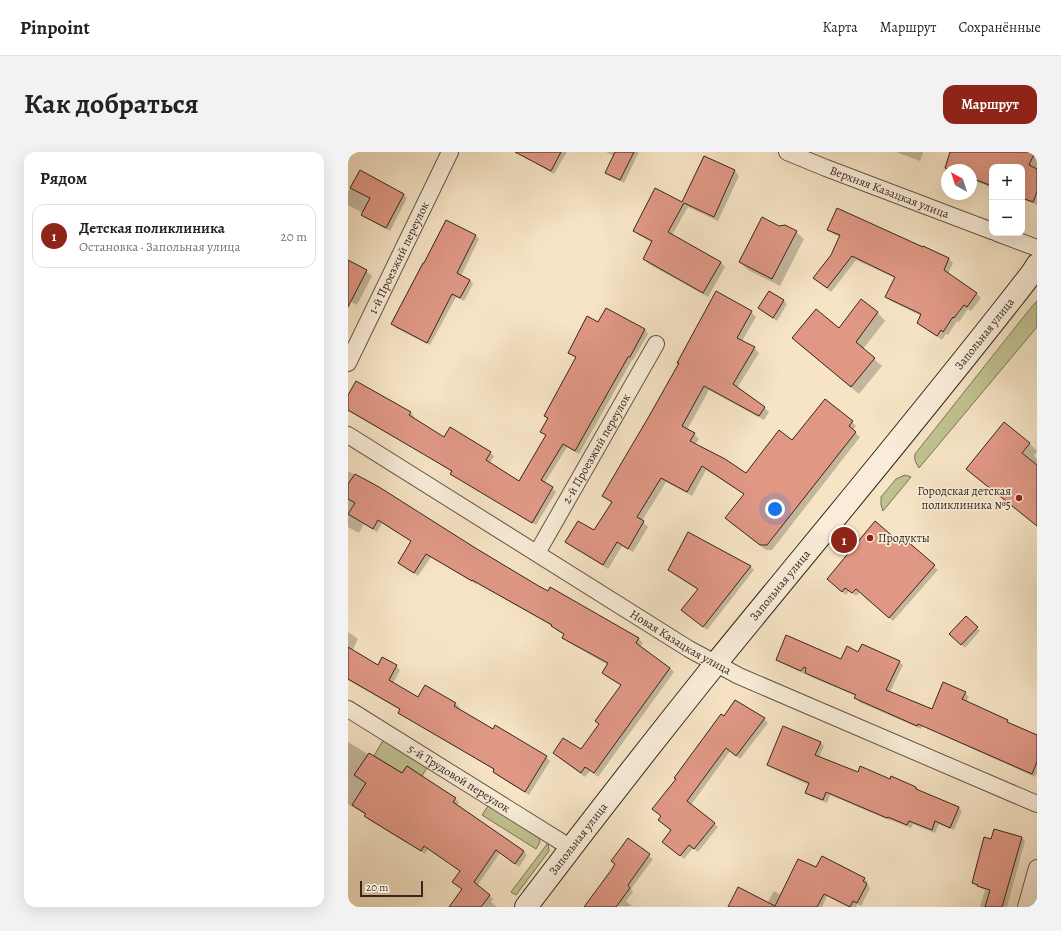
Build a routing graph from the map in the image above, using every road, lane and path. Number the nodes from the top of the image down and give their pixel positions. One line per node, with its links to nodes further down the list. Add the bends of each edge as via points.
1 (450, 152): 8 (street, 1-й Проезжий переулок)
2 (787, 152): 3 (street, Верхняя Казацкая улица)
3 (989, 230)
4 (1006, 236): 5 (street)
5 (1037, 248)
6 (1037, 265): 11 (main road, Запольная улица, via 975,346)
7 (656, 344): 10 (street, 2-й Проезжий переулок)
8 (348, 362)
9 (348, 435): 10 (street, Новая Казацкая улица)
10 (537, 553): 11 (street, Новая Казацкая улица)
11 (715, 664): 13 (street, Новая Казацкая улица, via 783,696); 14 (main road, Запольная улица)
12 (348, 709): 14 (street, 5-й Трудовой переулок)
13 (1037, 804)
14 (571, 848): 16 (main road, Запольная улица)
15 (1037, 868): 17 (street)
16 (526, 907)
17 (1026, 907)

